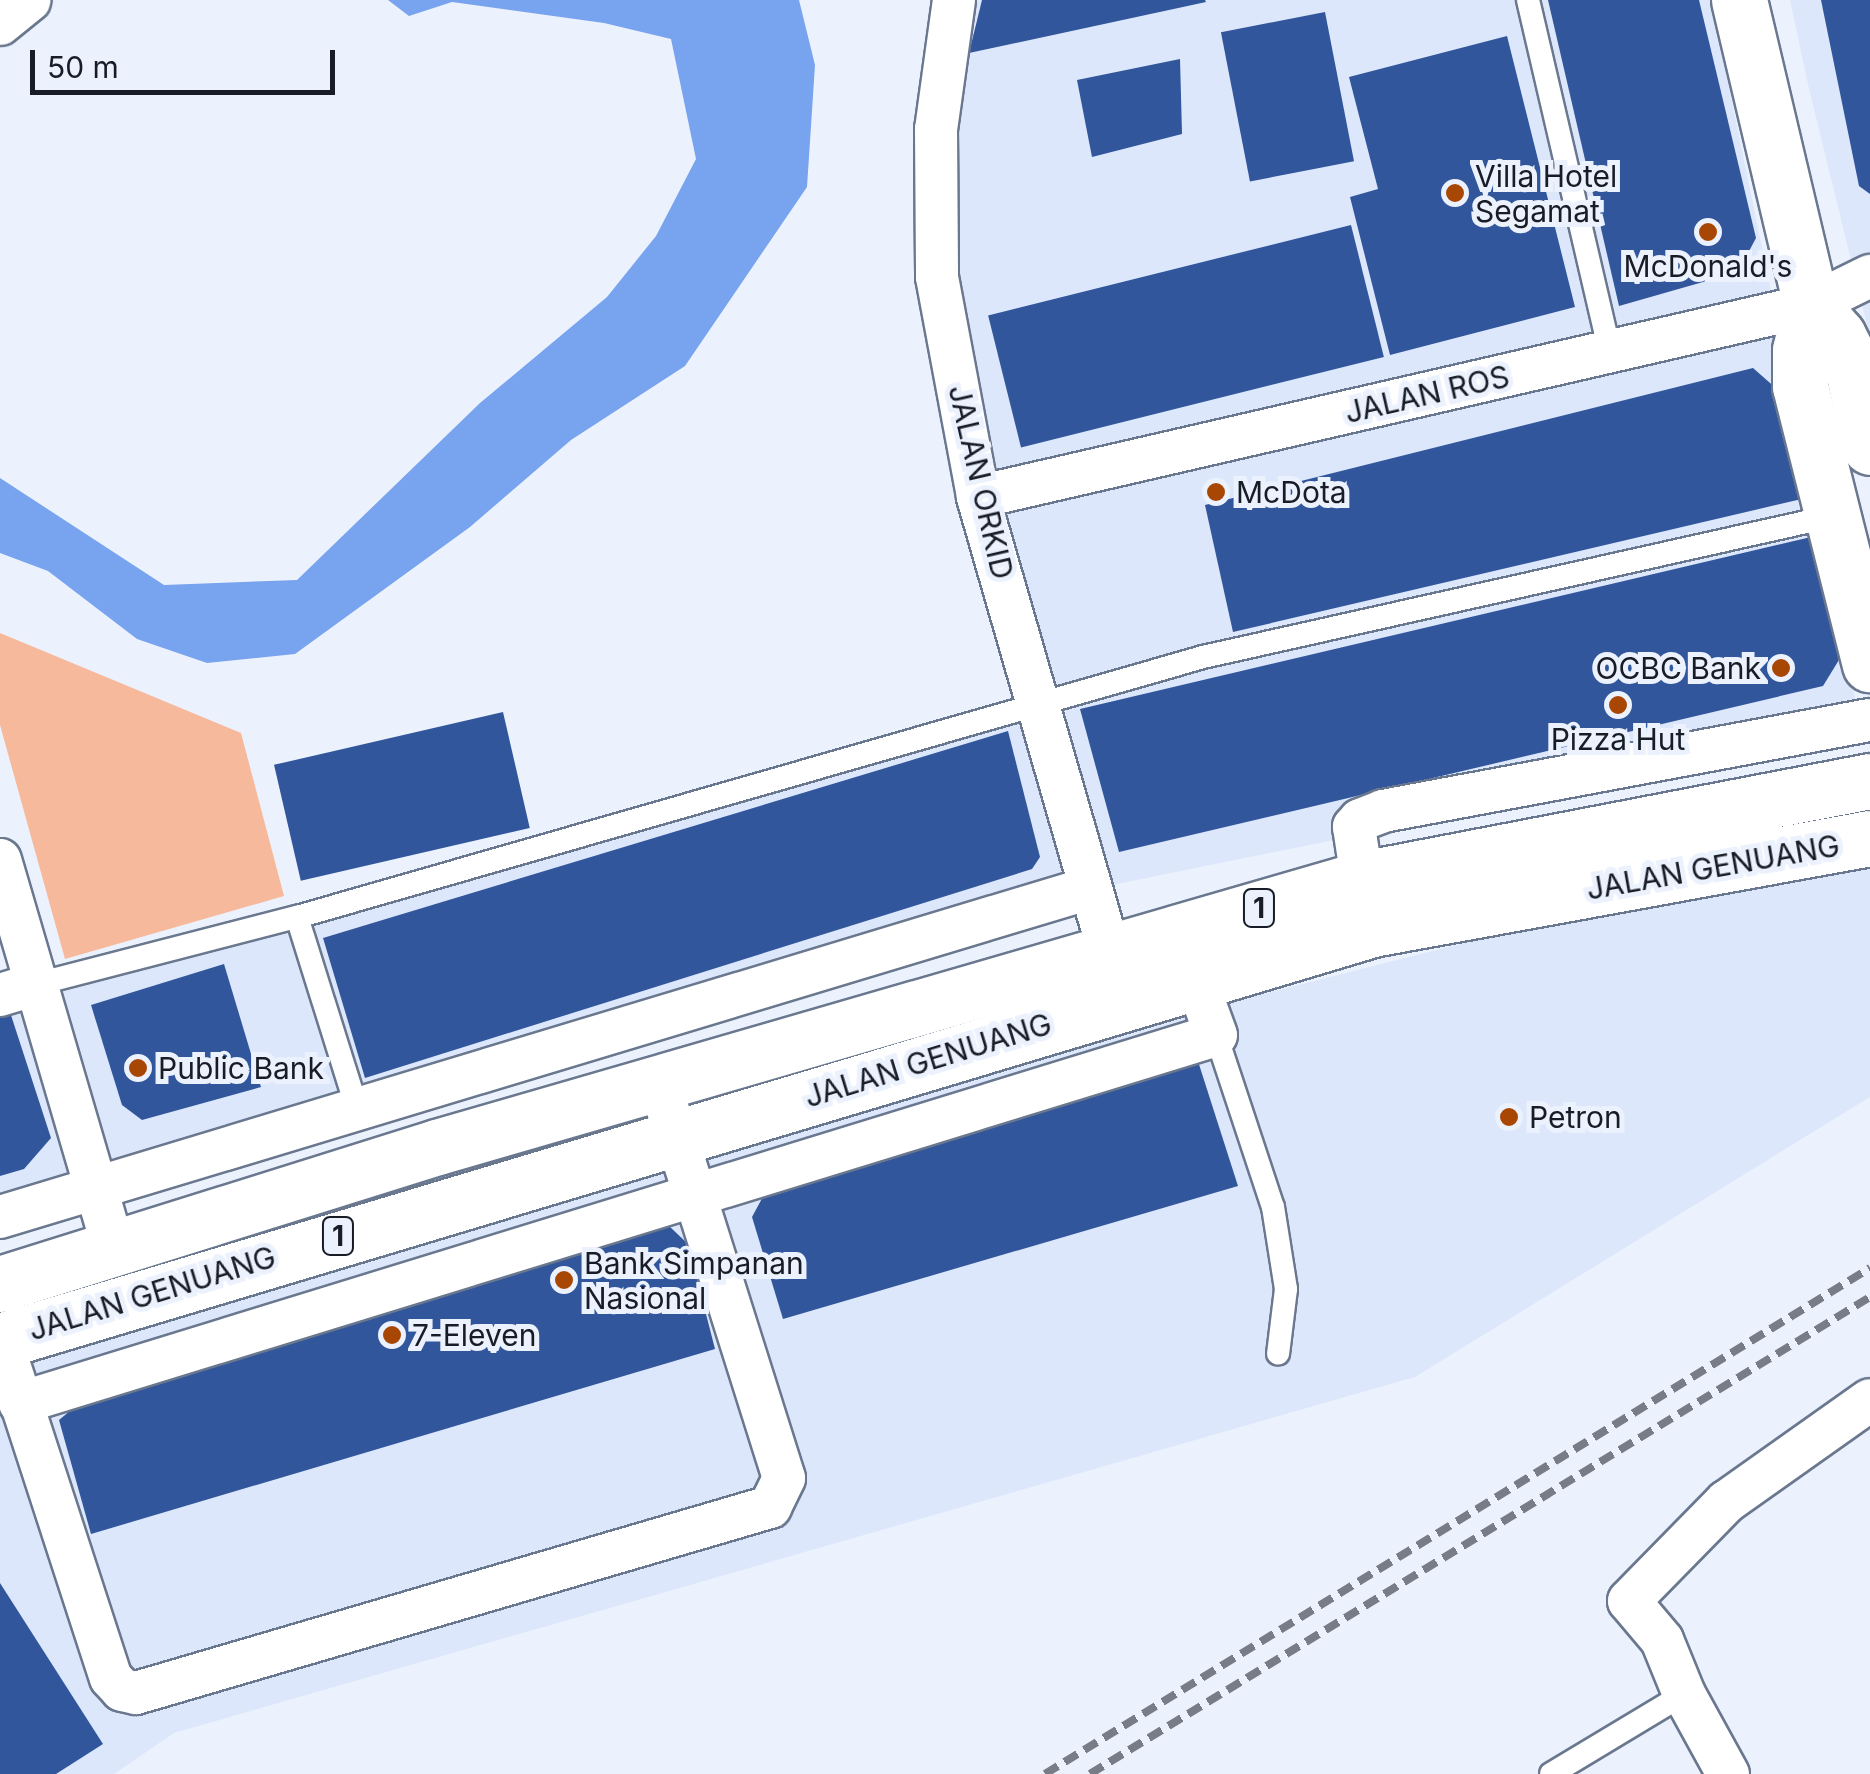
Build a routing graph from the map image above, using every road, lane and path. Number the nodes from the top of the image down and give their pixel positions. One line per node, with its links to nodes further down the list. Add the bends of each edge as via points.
1 (30, 0): 5 (street)
2 (954, 0): 10 (street, JALAN ORKID, via 936,129 937,277)
3 (1528, 0): 8 (lane)
4 (1738, 0): 7 (main road)
5 (0, 24)
6 (1870, 276): 7 (street, JALAN ROS)
7 (1811, 305): 8 (street, JALAN ROS); 9 (main road, via 1851,362); 11 (main road, via 1800,386)
8 (1610, 352): 10 (street, JALAN ROS)
9 (1870, 446)
10 (978, 497): 13 (street, JALAN ORKID)
11 (1833, 516): 12 (main road); 13 (lane, via 1203,657)
12 (1870, 664)
13 (1035, 704): 19 (street, JALAN ORKID); 20 (lane)
14 (1870, 720): 18 (street, via 1383,811 1354,827)
15 (1870, 782): 18 (main road, JALAN GENUANG / 1)
16 (1870, 838): 22 (main road, JALAN GENUANG / 1, via 1372,929)
17 (0, 860): 23 (street)
18 (1362, 879): 21 (main road, JALAN GENUANG / 1)
19 (1090, 888): 21 (street, JALAN ORKID); 26 (street)
20 (297, 917): 23 (lane); 26 (lane)
21 (1109, 952): 25 (main road, JALAN GENUANG / 1)
22 (1196, 980): 24 (street); 27 (main road, JALAN GENUANG / 1)
23 (19, 990): 28 (street)
24 (1216, 1035): 29 (street); 34 (lane, via 1273,1208 1286,1289)
25 (659, 1082): 27 (street); 31 (main road, JALAN GENUANG / 1)
26 (357, 1108): 28 (street)
27 (677, 1135): 29 (street); 33 (main road, JALAN GENUANG / 1)
28 (97, 1187): 30 (street); 31 (street)
29 (696, 1192): 36 (street); 36 (street, via 784,1478 770,1507 136,1693 111,1678)
30 (0, 1216)
31 (114, 1250): 32 (main road, JALAN GENUANG / 1)
32 (0, 1284)
33 (0, 1340): 36 (street)
34 (1278, 1354)
35 (1870, 1400): 37 (street, via 1726,1502 1629,1601 1662,1640)
36 (20, 1403)
37 (1684, 1694): 38 (lane); 39 (street)
38 (1552, 1774)
39 (1728, 1774)

